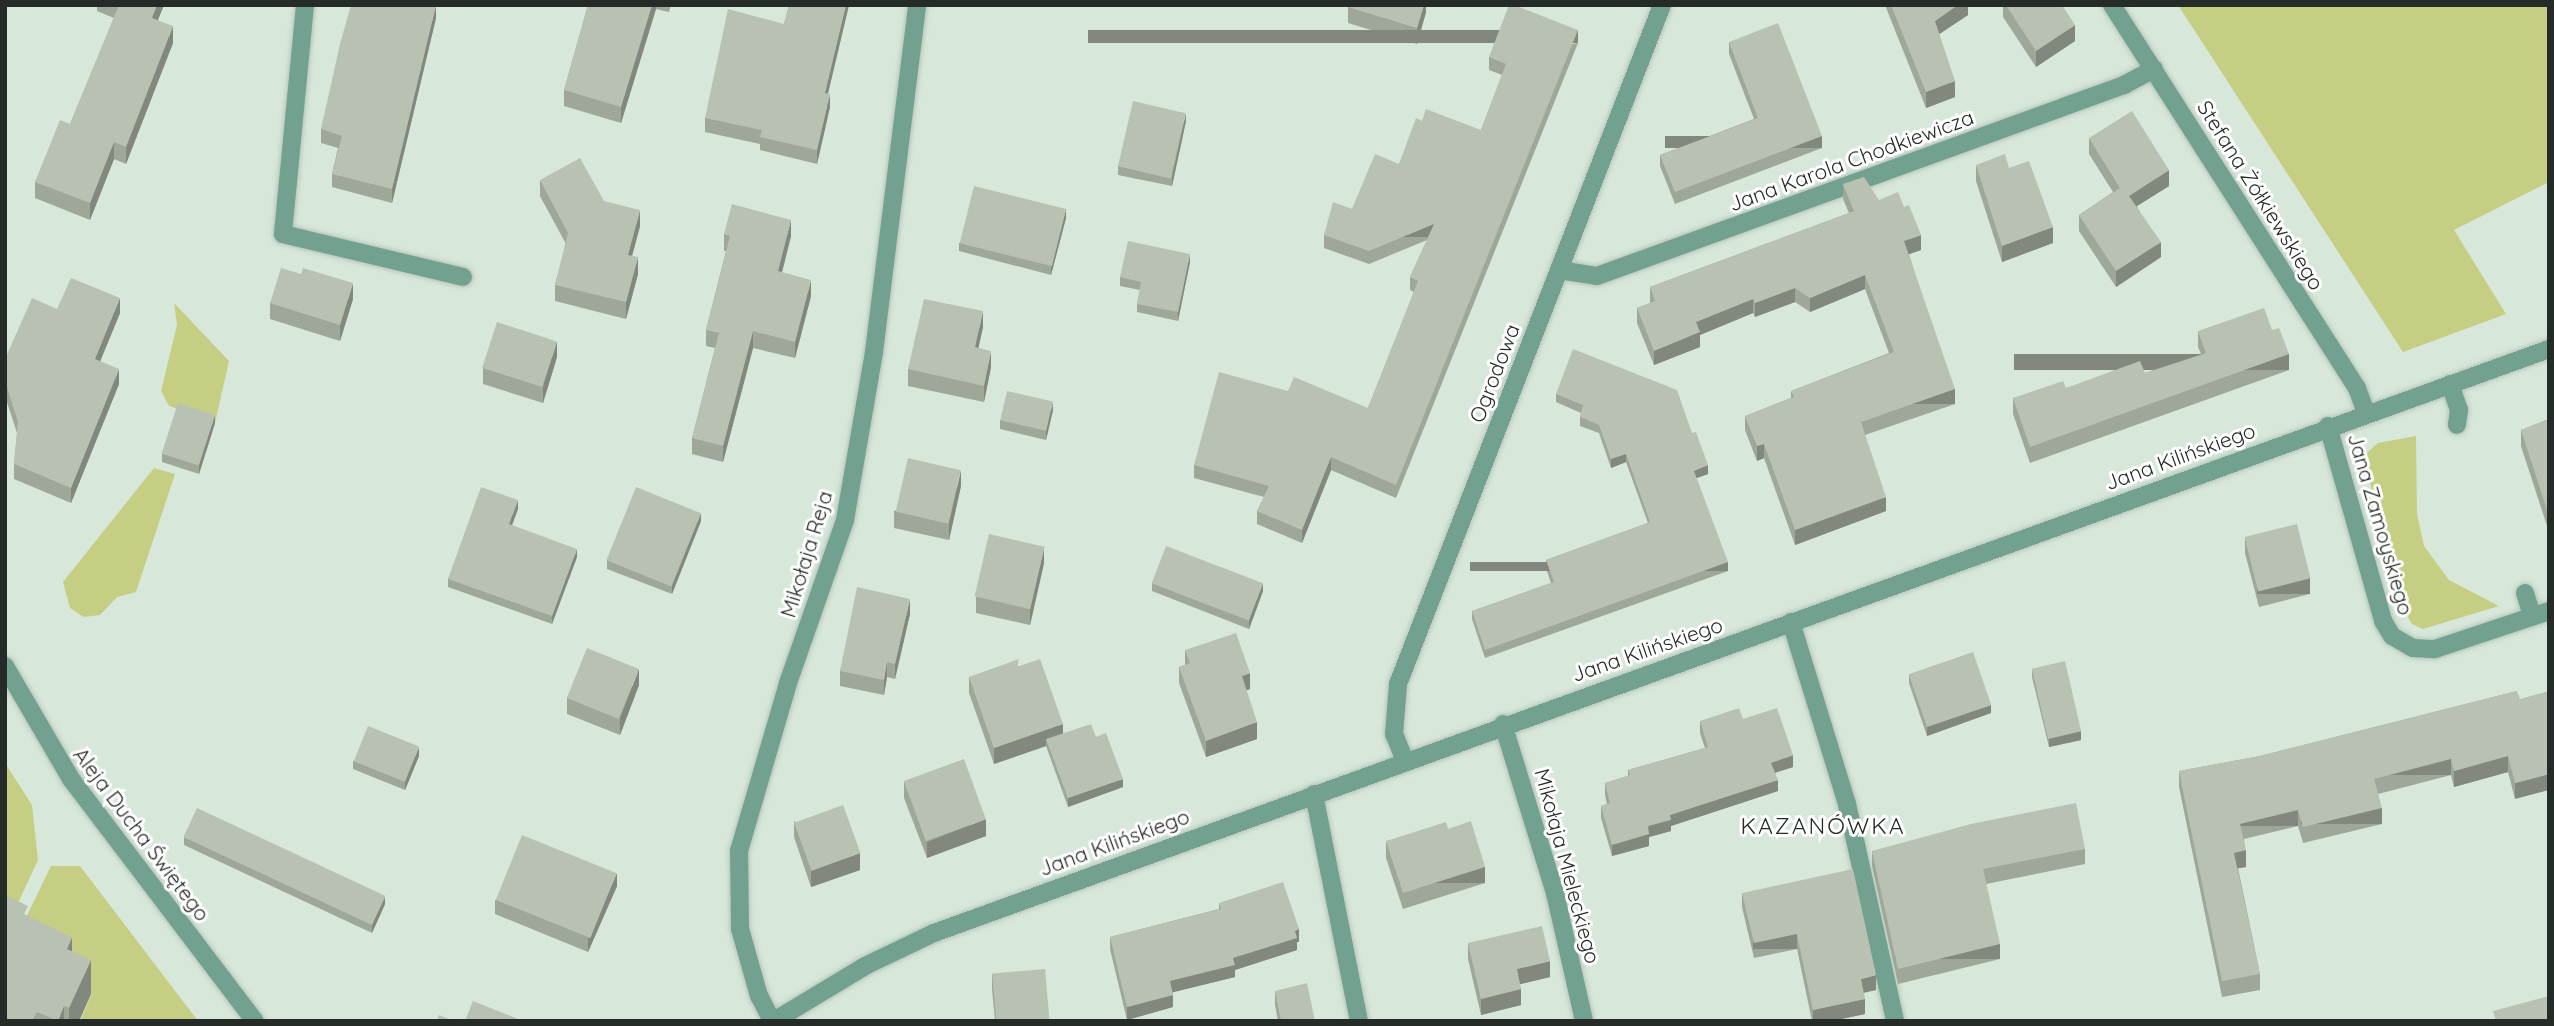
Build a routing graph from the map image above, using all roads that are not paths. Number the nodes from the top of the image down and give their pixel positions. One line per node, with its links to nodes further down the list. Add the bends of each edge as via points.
1 (305, 5): 7 (street, via 283,234)
2 (917, 5): 21 (street, Mikołaja Reja, via 874,352 845,520 788,683 739,851 740,929 759,996)
3 (1661, 5): 6 (street, Ogrodowa)
4 (2112, 5): 5 (street, Stefana Żółkiewskiego)
5 (2154, 69): 6 (street, Jana Karola Chodkiewicza, via 2124,85 1597,276); 10 (street, Stefana Żółkiewskiego, via 2357,388)
6 (1559, 270): 18 (street, Ogrodowa, via 1398,684 1394,734)
7 (463, 276)
8 (2549, 349): 9 (street, Jana Kilińskiego)
9 (2450, 384): 10 (street, Jana Kilińskiego); 11 (street, via 2459,410)
10 (2366, 413): 12 (street, Jana Kilińskiego)
11 (2457, 425)
12 (2328, 426): 14 (street, Jana Zamoyskiego, via 2383,621 2392,636 2413,649 2435,649); 15 (street, Jana Kilińskiego)
13 (2525, 593): 14 (street)
14 (2540, 613)
15 (1791, 622): 17 (street, Jana Kilińskiego); 24 (street, via 1847,804)
16 (5, 666): 20 (street, Aleja Ducha Świętego, via 71,779)
17 (1503, 724): 18 (street, Jana Kilińskiego); 23 (street, Mikołaja Mieleckiego, via 1555,893)
18 (1405, 761): 19 (street, Jana Kilińskiego)
19 (1314, 794): 21 (street, Jana Kilińskiego, via 934,933 865,966); 22 (street)
20 (255, 1021)
21 (773, 1021)
22 (1359, 1021)
23 (1584, 1021)
24 (1895, 1021)

